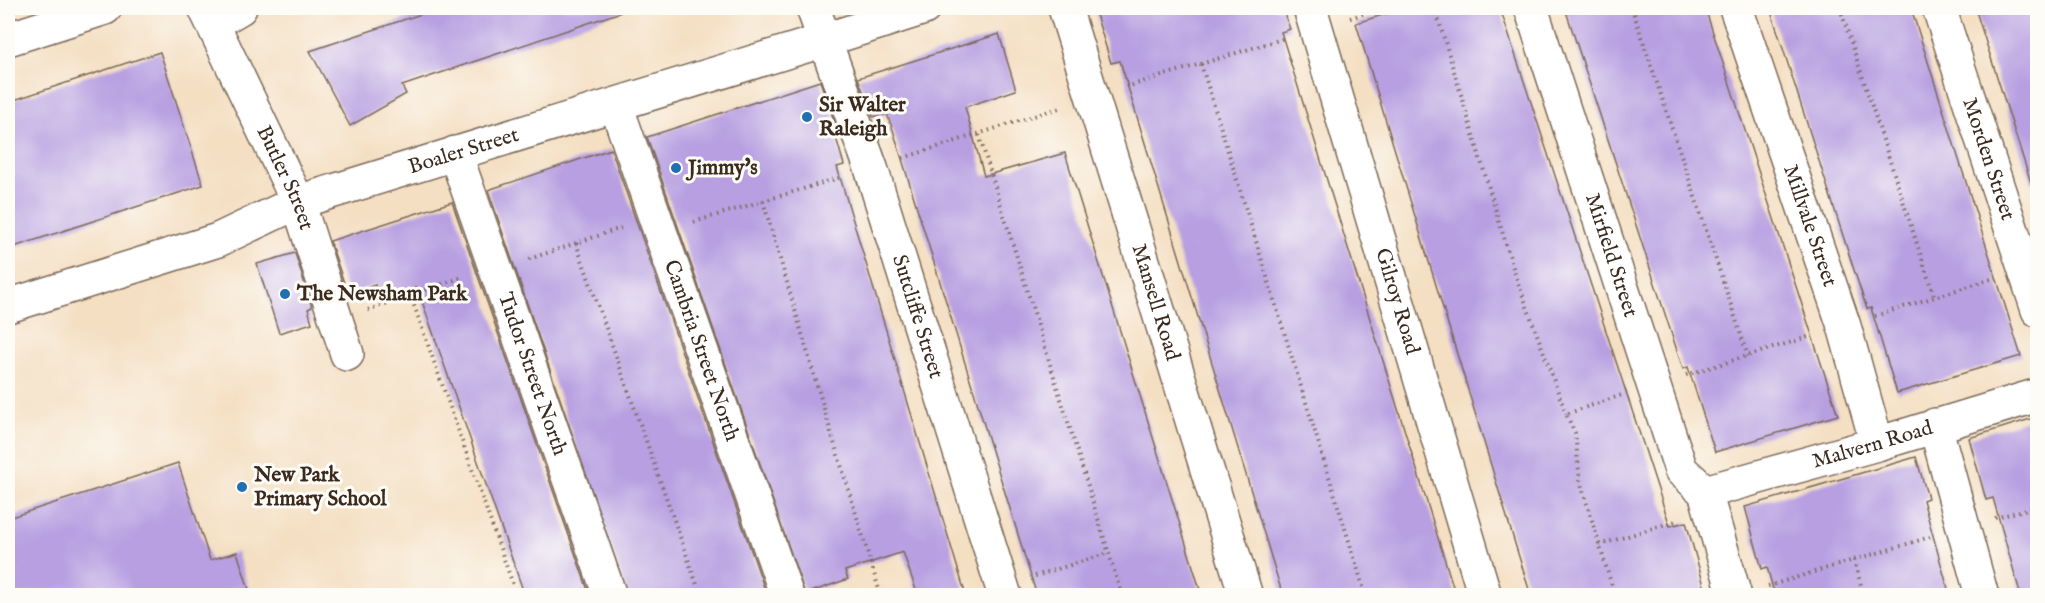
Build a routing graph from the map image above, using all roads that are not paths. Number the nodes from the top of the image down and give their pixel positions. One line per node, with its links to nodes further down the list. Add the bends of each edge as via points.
1 (105, 8): 10 (street)
2 (813, 8): 11 (street, Sutcliffe Street)
3 (924, 8): 11 (street, Boaler Street)
4 (1065, 8): 26 (street, Mansell Road)
5 (1531, 8): 21 (street, Mirfield Street, via 1681,470)
6 (1736, 8): 20 (street, Millvale Street, via 1844,326)
7 (1939, 8): 16 (street, Morden Street)
8 (220, 13): 14 (street, Butler Street)
9 (1313, 18): 27 (street, Gilroy Road)
10 (8, 39)
11 (825, 40): 12 (street, Boaler Street); 22 (street, Sutcliffe Street, via 871,168)
12 (616, 105): 13 (street, Boaler Street); 25 (street, Cambria Street North)
13 (455, 153): 14 (street, Boaler Street); 24 (street, Tudor Street North)
14 (298, 202): 15 (street, Boaler Street, via 218,240); 17 (street, Butler Street)
15 (8, 306)
16 (2037, 310)
17 (348, 354)
18 (2037, 396): 19 (street, Malvern Road)
19 (1935, 425): 20 (street, Malvern Road); 28 (street)
20 (1877, 444): 21 (street, Malvern Road)
21 (1708, 501): 23 (street)
22 (1004, 591)
23 (1747, 592)
24 (610, 596)
25 (787, 596)
26 (1246, 596)
27 (1485, 596)
28 (1982, 596)

